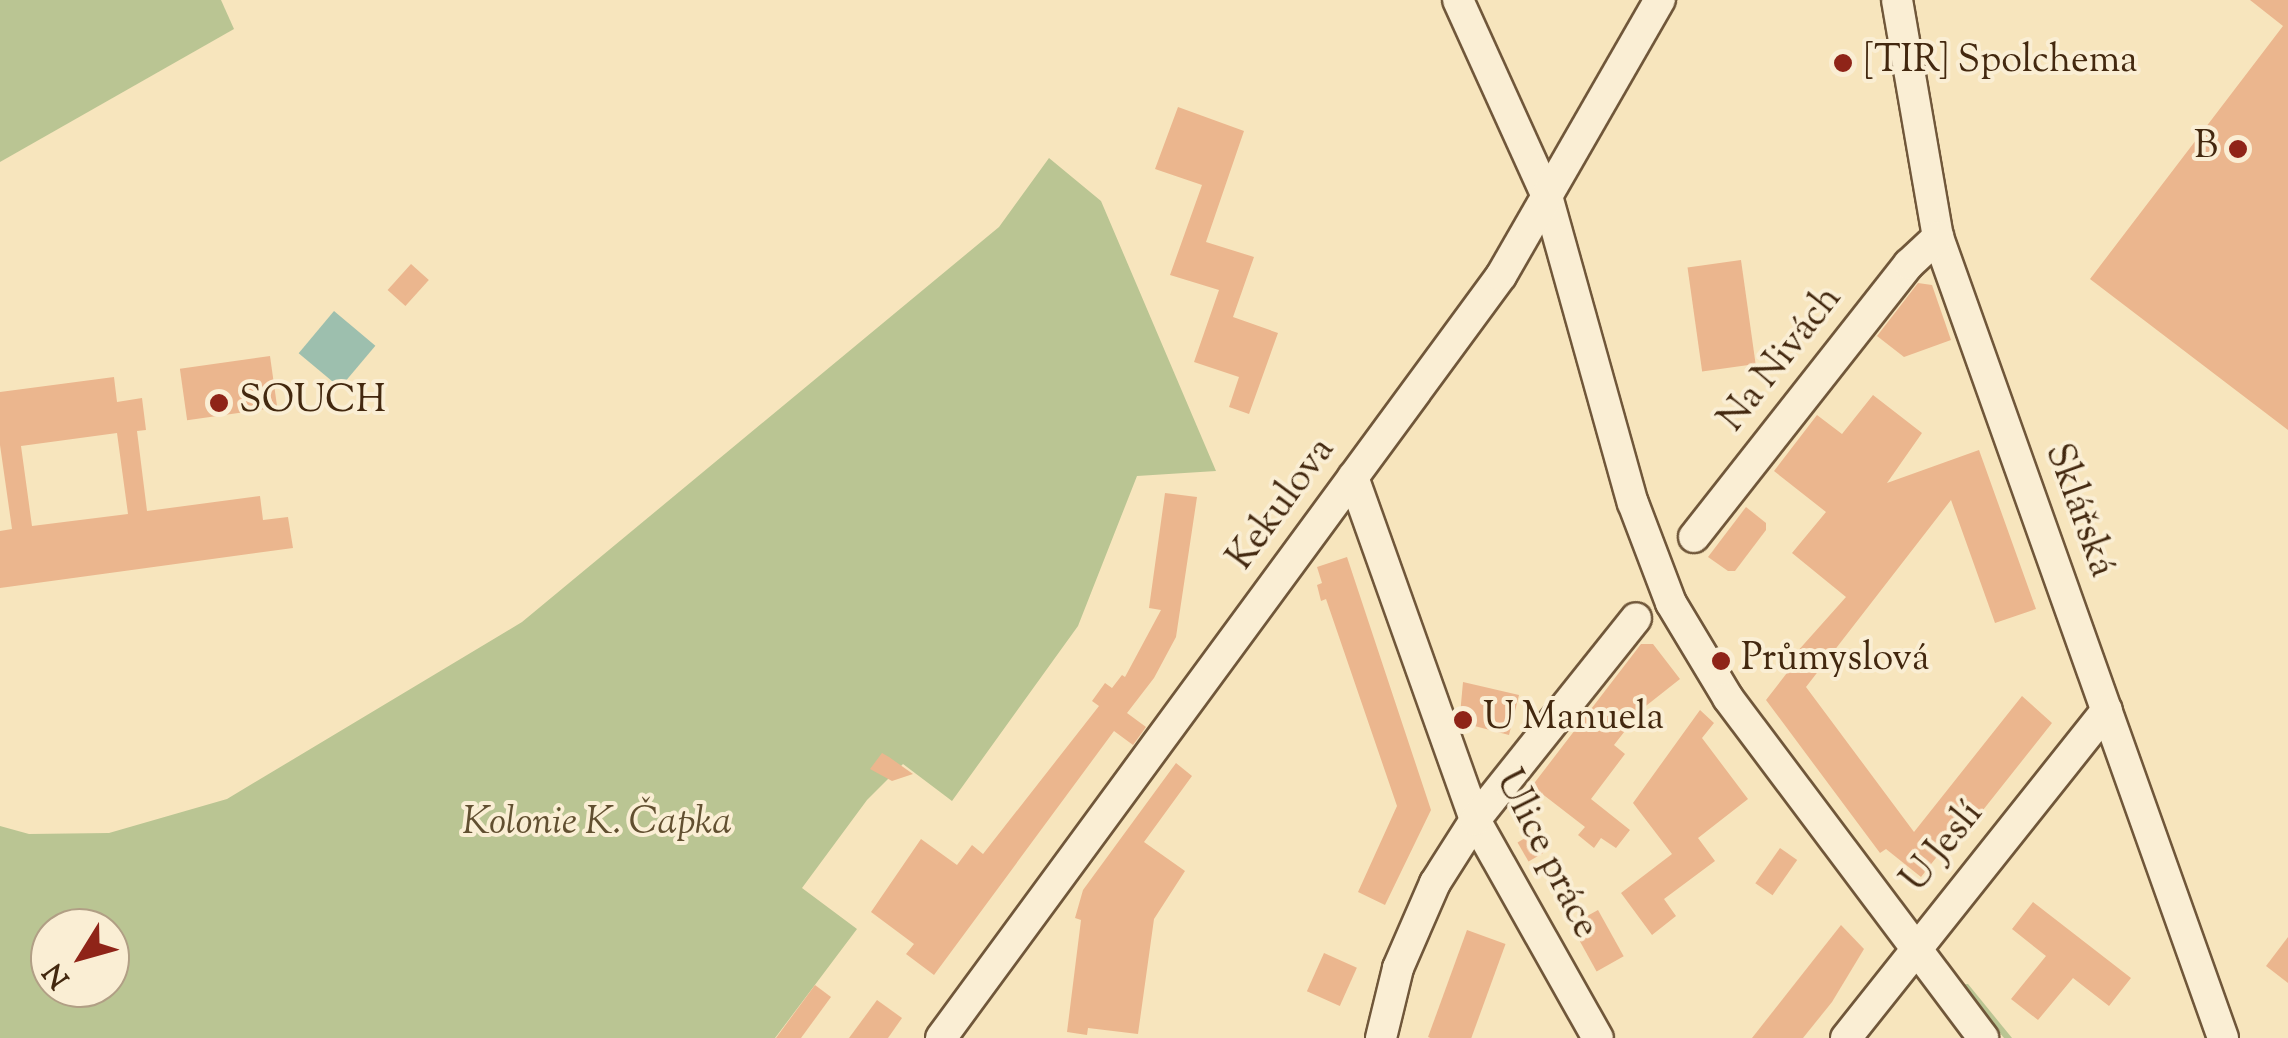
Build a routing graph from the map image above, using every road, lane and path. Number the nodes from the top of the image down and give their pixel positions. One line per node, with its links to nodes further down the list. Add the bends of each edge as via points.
1 (1458, 0): 4 (street)
2 (1660, 0): 4 (street, Kekulova)
3 (1897, 0): 5 (street, Sklářská)
4 (1547, 196): 6 (street, Kekulova, via 1501,276); 11 (street, via 1633,502 1671,603 1728,698)
5 (1938, 237): 7 (street, Na Nivách, via 1902,273); 9 (street, Sklářská)
6 (1353, 477): 10 (street, Ulice práce); 12 (street, Kekulova)
7 (1694, 537)
8 (1636, 618): 10 (street)
9 (2107, 710): 11 (street, U Jeslí); 17 (street, Sklářská)
10 (1476, 820): 13 (street, via 1428,900 1398,968); 14 (street, Ulice práce)
11 (1918, 951): 15 (street, U Jeslí); 16 (street)
12 (942, 1038)
13 (1380, 1038)
14 (1598, 1038)
15 (1846, 1038)
16 (1983, 1038)
17 (2223, 1038)

